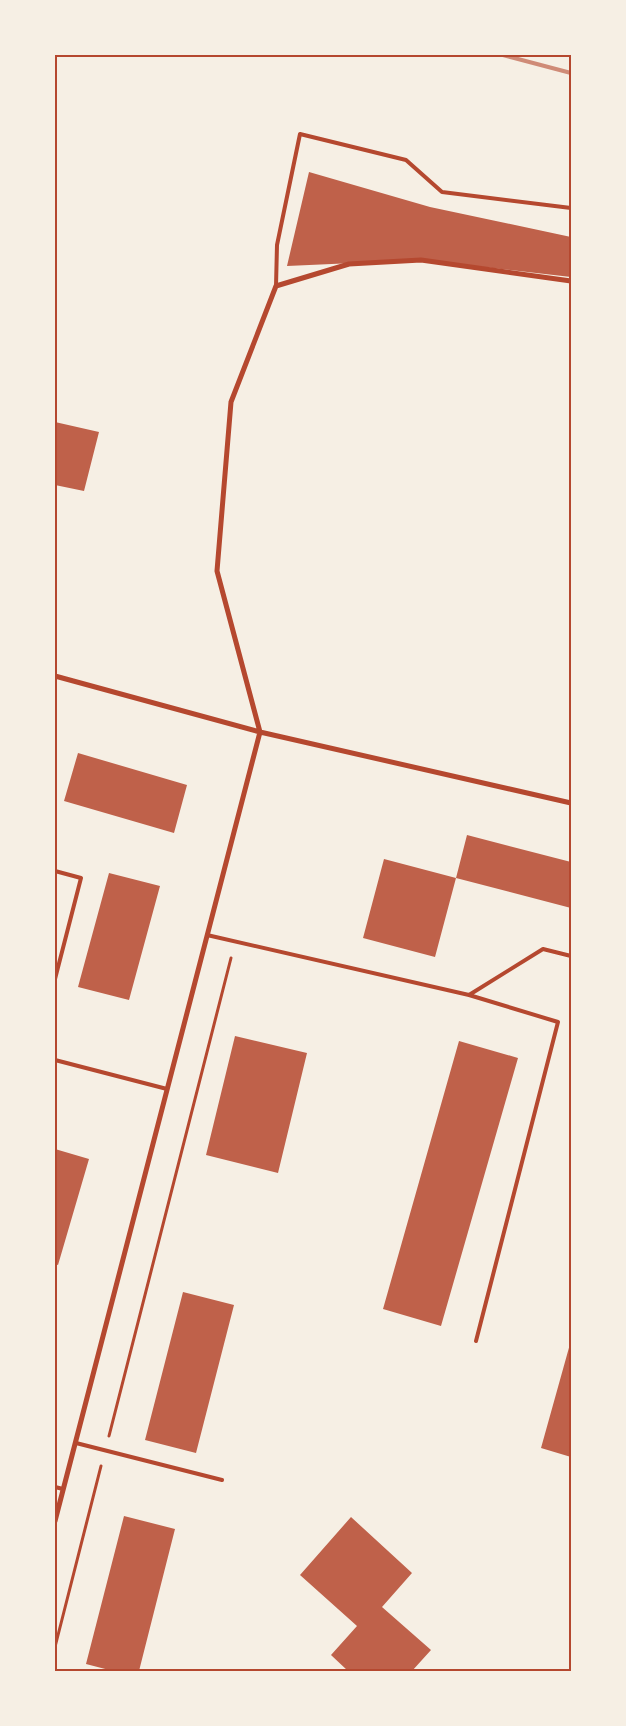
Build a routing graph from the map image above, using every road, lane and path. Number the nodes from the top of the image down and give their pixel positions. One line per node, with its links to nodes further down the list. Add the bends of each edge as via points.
1 (571, 208): 3 (lane, via 442,192 406,160 300,134 277,245)
2 (571, 281): 3 (street, via 421,260 349,264)
3 (276, 286): 5 (street, via 231,402 217,571)
4 (55, 676): 5 (street)
5 (260, 732): 6 (street); 8 (street)
6 (571, 802)
7 (55, 871): 11 (lane, via 81,878)
8 (207, 935): 9 (lane); 14 (street)
9 (235, 941): 12 (lane); 17 (path)
10 (571, 956): 12 (lane, via 543,949)
11 (55, 979)
12 (469, 995): 15 (lane, via 558,1022)
13 (55, 1060): 14 (lane)
14 (167, 1089): 16 (street)
15 (476, 1341)
16 (76, 1443): 17 (lane); 20 (street)
17 (105, 1450): 18 (lane); 22 (path)
18 (222, 1480)
19 (55, 1487): 20 (lane)
20 (63, 1489): 21 (street)
21 (55, 1521)
22 (55, 1647)

